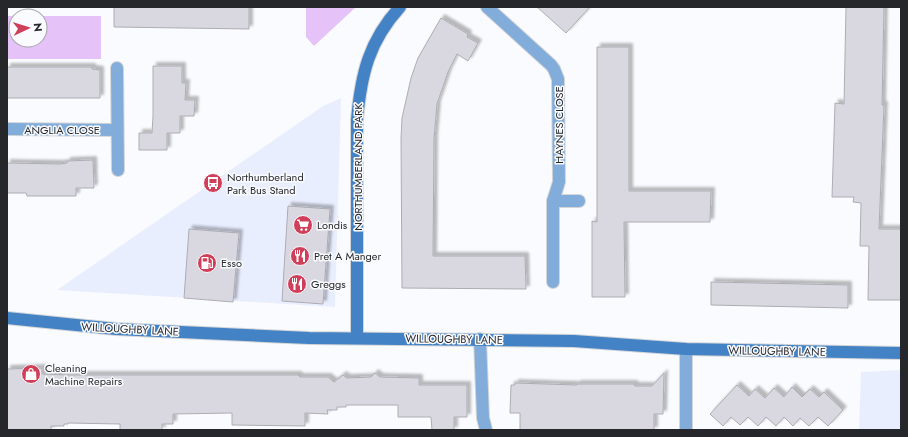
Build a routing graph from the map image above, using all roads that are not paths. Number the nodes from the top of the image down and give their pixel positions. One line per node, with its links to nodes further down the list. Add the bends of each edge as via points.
1 (400, 7): 11 (street, NORTHUMBERLAND PARK, via 375,41 359,97)
2 (487, 7): 8 (street, HAYNES CLOSE, via 551,65 557,74 559,182)
3 (117, 68): 5 (street)
4 (7, 129): 5 (street, ANGLIA CLOSE)
5 (117, 130): 6 (street)
6 (118, 170)
7 (579, 200): 8 (street)
8 (553, 201): 9 (street, HAYNES CLOSE)
9 (553, 282)
10 (7, 318): 11 (street, WILLOUGHBY LANE, via 116,329)
11 (357, 338): 12 (street, WILLOUGHBY LANE)
12 (480, 339): 13 (street, WILLOUGHBY LANE, via 574,340); 15 (street, via 483,418)
13 (686, 349): 14 (street, WILLOUGHBY LANE); 16 (street)
14 (901, 353)
15 (486, 430)
16 (686, 430)

